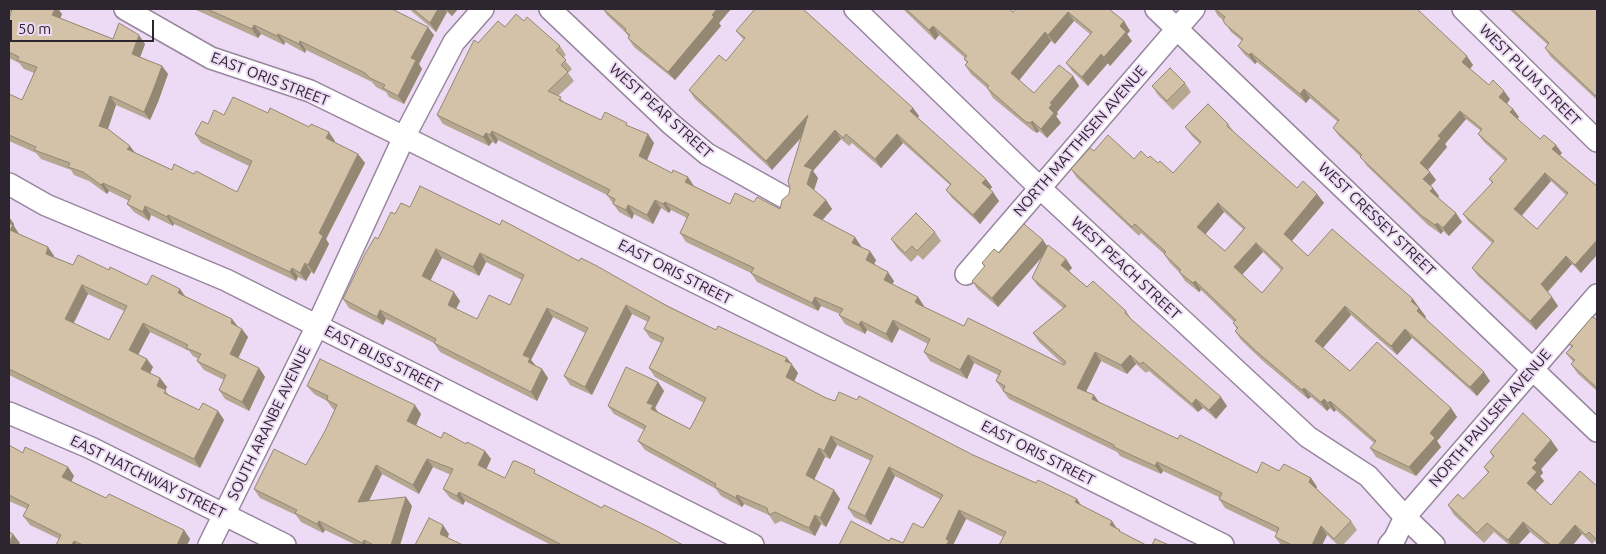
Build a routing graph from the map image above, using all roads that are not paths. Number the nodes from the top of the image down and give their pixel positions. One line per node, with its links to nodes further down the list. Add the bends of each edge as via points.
1 (125, 9): 9 (street, EAST ORIS STREET, via 212,58 310,91)
2 (483, 9): 9 (street, SOUTH ARANBE AVENUE, via 454,42)
3 (550, 9): 13 (street, WEST PEAR STREET, via 707,154)
4 (855, 9): 12 (street, WEST PEACH STREET)
5 (1156, 9): 8 (street, WEST CRESSEY STREET)
6 (1194, 9): 8 (street, NORTH MATTHISEN AVENUE)
7 (1463, 9): 10 (street, WEST PLUM STREET)
8 (1177, 29): 12 (street, NORTH MATTHISEN AVENUE); 17 (street, WEST CRESSEY STREET)
9 (404, 137): 16 (street, SOUTH ARANBE AVENUE); 25 (street, EAST ORIS STREET)
10 (1597, 141)
11 (9, 184): 16 (street, EAST BLISS STREET, via 46,205 226,280)
12 (1040, 188): 14 (street, NORTH MATTHISEN AVENUE); 21 (street, WEST PEACH STREET, via 1308,438 1368,476)
13 (784, 197)
14 (966, 274)
15 (1597, 295): 17 (street, NORTH PAULSEN AVENUE)
16 (317, 326): 20 (street, SOUTH ARANBE AVENUE); 24 (street, EAST BLISS STREET)
17 (1534, 368): 19 (street, WEST CRESSEY STREET); 21 (street, NORTH PAULSEN AVENUE)
18 (9, 413): 20 (street, EAST HATCHWAY STREET, via 91,448)
19 (1597, 431)
20 (224, 514): 22 (street, SOUTH ARANBE AVENUE); 23 (street, EAST HATCHWAY STREET)
21 (1405, 517): 26 (street, NORTH PAULSEN AVENUE, via 1396,538); 27 (street, WEST PEACH STREET)
22 (209, 545)
23 (285, 545)
24 (754, 545)
25 (1223, 545)
26 (1389, 545)
27 (1434, 545)

